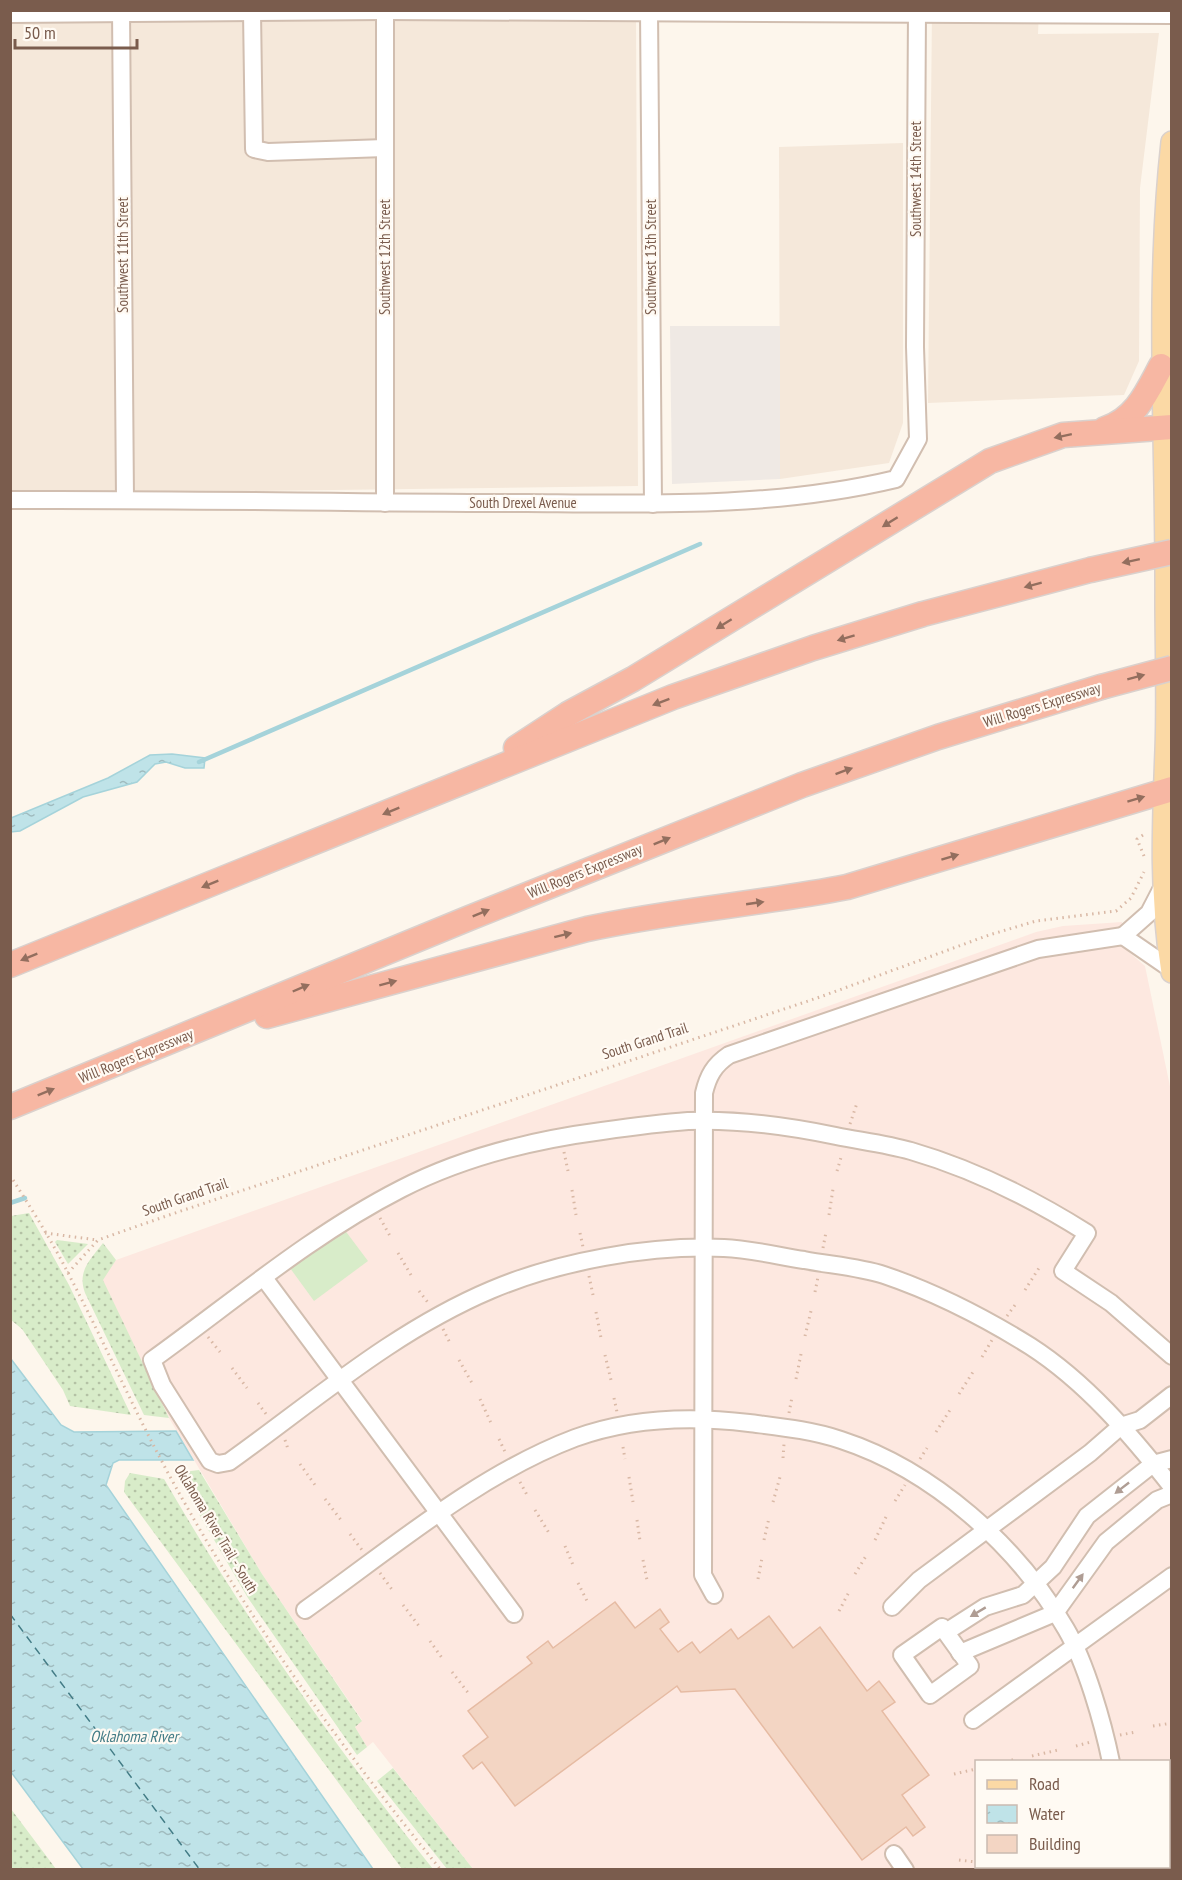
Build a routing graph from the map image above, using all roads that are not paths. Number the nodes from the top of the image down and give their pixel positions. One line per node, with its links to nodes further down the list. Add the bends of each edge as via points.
1 (385, 11): 2 (street); 4 (street); 9 (street, Southwest 12th Street)
2 (649, 11): 5 (street); 18 (street, Southwest 13th Street)
3 (121, 12): 4 (street); 6 (street); 16 (street, Southwest 11th Street)
4 (252, 12): 9 (street, via 254,149 268,152)
5 (917, 13): 7 (street); 11 (street, Southwest 14th Street)
6 (10, 14)
7 (1172, 15)
8 (1172, 142): 10 (main road, via 1164,221)
9 (385, 148): 17 (street, Southwest 12th Street)
10 (1166, 303): 12 (main road)
11 (915, 347): 18 (street, South Drexel Avenue, via 918,439 896,478 778,500)
12 (1161, 366): 13 (main road); 14 (highway, via 1144,399 1131,414)
13 (1167, 428): 14 (highway); 22 (main road)
14 (1100, 431): 21 (highway, one-way to 21, via 1063,435 990,461 633,679 568,714)
15 (10, 500): 16 (street, South Drexel Avenue)
16 (125, 500): 17 (street, South Drexel Avenue)
17 (385, 503): 18 (street, South Drexel Avenue)
18 (653, 504)
19 (1172, 552): 21 (highway, one-way to 21, bridge, via 923,614 813,648 673,697)
20 (1172, 668): 28 (highway, Will Rogers Expressway, one-way to 20, bridge, via 802,785 938,737)
21 (469, 779): 26 (highway, one-way to 26)
22 (1168, 790): 23 (main road); 28 (highway, one-way to 22, via 587,929 847,887)
23 (1163, 885): 24 (main road); 25 (street, via 1149,913)
24 (1169, 931): 27 (main road)
25 (1123, 936): 27 (street); 30 (street, via 1038,949 729,1055 718,1063 706,1084)
26 (10, 965)
27 (1171, 971)
28 (169, 1042): 29 (highway, Will Rogers Expressway, one-way to 28)
29 (10, 1107)
30 (704, 1121): 31 (street); 32 (street, via 561,1137 491,1154 403,1188 345,1220); 33 (street, via 795,1128 911,1151 1028,1199 1087,1233 1063,1270 1111,1304)
31 (704, 1250): 34 (street, via 618,1255 538,1273 491,1290 393,1342); 36 (street); 37 (street, via 724,1248 882,1275 934,1295 1031,1347 1070,1377)
32 (264, 1278): 34 (street); 34 (street, via 152,1360 162,1385 210,1461 229,1462)
33 (1172, 1356)
34 (341, 1381): 42 (street)
35 (1172, 1395): 37 (street, via 1140,1420)
36 (703, 1419): 42 (street, via 653,1421 578,1437 513,1467); 43 (street, via 786,1427 869,1450 958,1504); 46 (street, via 703,1575)
37 (1121, 1426): 39 (street); 43 (street)
38 (1172, 1459): 39 (street)
39 (1153, 1464): 40 (street); 45 (street, one-way to 45, via 1087,1516 1053,1568)
40 (1172, 1487)
41 (1172, 1494): 49 (street, one-way to 41, via 1106,1542 1157,1500)
42 (440, 1514): 48 (street); 50 (street)
43 (988, 1529): 45 (street); 47 (street, via 919,1580)
44 (1172, 1576): 52 (street)
45 (1034, 1585): 49 (street); 51 (street, one-way to 51, via 1023,1595 985,1607)
46 (714, 1595)
47 (892, 1607)
48 (304, 1610)
49 (1055, 1613): 52 (street); 53 (street)
50 (514, 1614)
51 (946, 1632): 53 (street); 53 (street, via 942,1627 902,1655 930,1695 970,1666)
52 (1075, 1646): 54 (street); 55 (street)
53 (960, 1653)
54 (973, 1720)
55 (1111, 1760)
56 (894, 1854): 57 (street)
57 (905, 1869)

